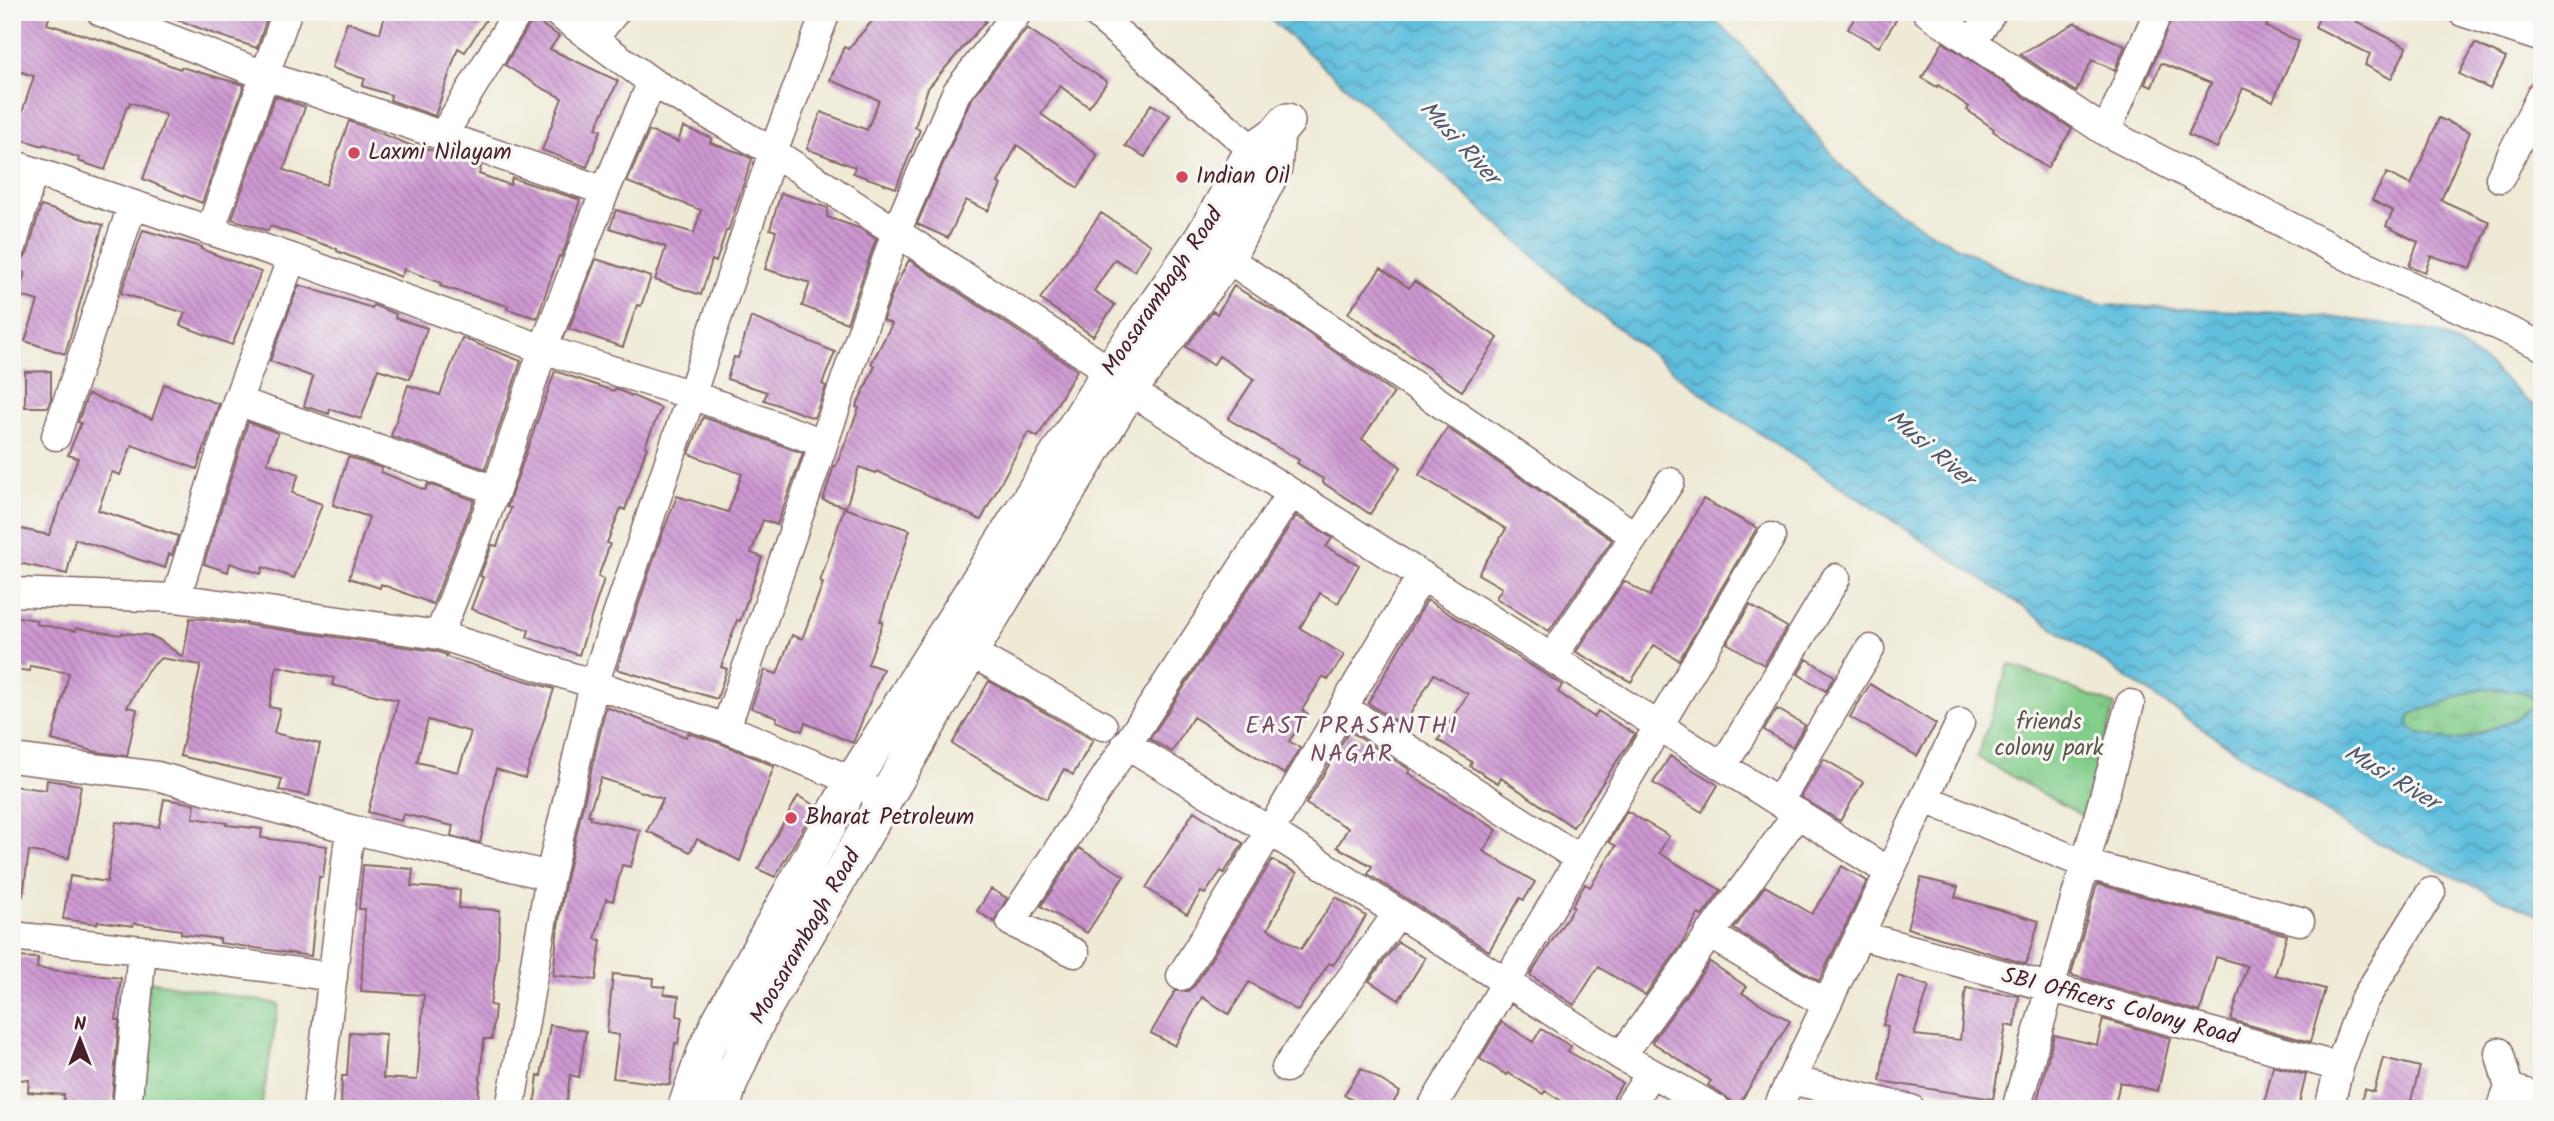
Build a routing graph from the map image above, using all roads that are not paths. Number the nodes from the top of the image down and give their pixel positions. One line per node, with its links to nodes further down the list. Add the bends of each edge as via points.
1 (101, 12): 13 (street)
2 (287, 12): 17 (street)
3 (518, 12): 21 (street)
4 (556, 12): 15 (street)
5 (615, 12): 15 (street)
6 (826, 12): 23 (street)
7 (1018, 12): 29 (street, via 956,93)
8 (1094, 12): 22 (street)
9 (1927, 12): 16 (street)
10 (1992, 12): 16 (street)
11 (2158, 12): 20 (street)
12 (2462, 12): 14 (street)
13 (134, 18): 17 (street)
14 (2542, 38)
15 (593, 39): 18 (street)
16 (1972, 43): 20 (street)
17 (264, 75): 21 (street); 28 (street)
18 (652, 82): 23 (street); 26 (street)
19 (2542, 93): 25 (street)
20 (2106, 132): 33 (street, via 2361,263)
21 (443, 135): 26 (street)
22 (1273, 143): 31 (main road, Moosarambagh Road)
23 (773, 152): 29 (street); 36 (street)
24 (23, 167): 27 (street); 30 (street)
25 (2500, 178)
26 (605, 191): 34 (street)
27 (132, 205): 28 (street); 38 (street)
28 (210, 231): 32 (street)
29 (896, 232): 35 (street); 39 (street)
30 (12, 247)
31 (1215, 248): 35 (main road, Moosarambagh Road); 43 (street)
32 (292, 258): 34 (street); 37 (street)
33 (2542, 346)
34 (543, 349): 36 (street); 41 (street)
35 (1119, 380): 42 (street); 51 (main road, Moosarambagh Road); 63 (main road, Moosarambagh Road)
36 (692, 396): 39 (street); 53 (street)
37 (237, 401): 41 (street); 48 (street)
38 (56, 436)
39 (823, 443): 59 (street)
40 (1670, 482): 43 (street)
41 (496, 490): 49 (street)
42 (1292, 493): 45 (street); 60 (street)
43 (1635, 536): 52 (street)
44 (1771, 537): 57 (street)
45 (1422, 575): 52 (street); 55 (street)
46 (1836, 578): 62 (street)
47 (12, 592): 48 (street)
48 (176, 598): 49 (street)
49 (439, 635): 53 (street)
50 (1871, 649): 66 (street)
51 (970, 652): 58 (street); 64 (main road, Moosarambagh Road)
52 (1552, 657): 57 (street)
53 (594, 684): 59 (street); 72 (street)
54 (2130, 704): 70 (street)
55 (1344, 708): 68 (street); 69 (street)
56 (1959, 723): 65 (street)
57 (1659, 725): 62 (street); 69 (street)
58 (1103, 726)
59 (726, 729): 63 (street)
60 (1125, 744): 68 (street); 80 (street, via 1011,922)
61 (12, 758): 67 (street, via 157,776)
62 (1723, 766): 66 (street)
63 (853, 781): 64 (street); 98 (main road, Moosarambagh Road, via 720,1020)
64 (885, 799): 99 (main road, Moosarambagh Road, via 761,1013)
65 (1925, 799): 70 (street); 71 (street)
66 (1788, 807): 71 (street); 76 (street)
67 (350, 828): 72 (street); 82 (street)
68 (1270, 831): 74 (street); 81 (street)
69 (1580, 859): 83 (street)
70 (2085, 864): 75 (street); 84 (street)
71 (1889, 872): 77 (street)
72 (551, 876): 97 (street)
73 (2431, 892): 88 (street, via 2363,1002)
74 (1398, 913): 83 (street); 89 (street)
75 (2300, 921)
76 (1709, 934): 85 (street); 87 (street)
77 (1859, 935): 84 (street, SBI Officers Colony Road); 85 (street)
78 (12, 936): 79 (street)
79 (142, 950): 82 (street); 95 (street)
80 (1075, 953)
81 (1181, 976)
82 (334, 977): 96 (street)
83 (1506, 983): 87 (street); 100 (street)
84 (2050, 987): 88 (street, SBI Officers Colony Road); 105 (street)
85 (1826, 1004): 91 (street)
86 (2499, 1052): 93 (street)
87 (1621, 1056): 90 (street)
88 (2339, 1067): 106 (street)
89 (1286, 1068)
90 (1651, 1073): 101 (street); 102 (street)
91 (1791, 1080): 94 (street); 103 (street)
92 (2542, 1098): 93 (street)
93 (2505, 1099)
94 (1882, 1105): 104 (street)
95 (127, 1109)
96 (317, 1109)
97 (510, 1109)
98 (685, 1109)
99 (722, 1109)
100 (1431, 1109)
101 (1627, 1109)
102 (1716, 1109)
103 (1777, 1109)
104 (1911, 1109)
105 (2016, 1109)
106 (2329, 1109)

